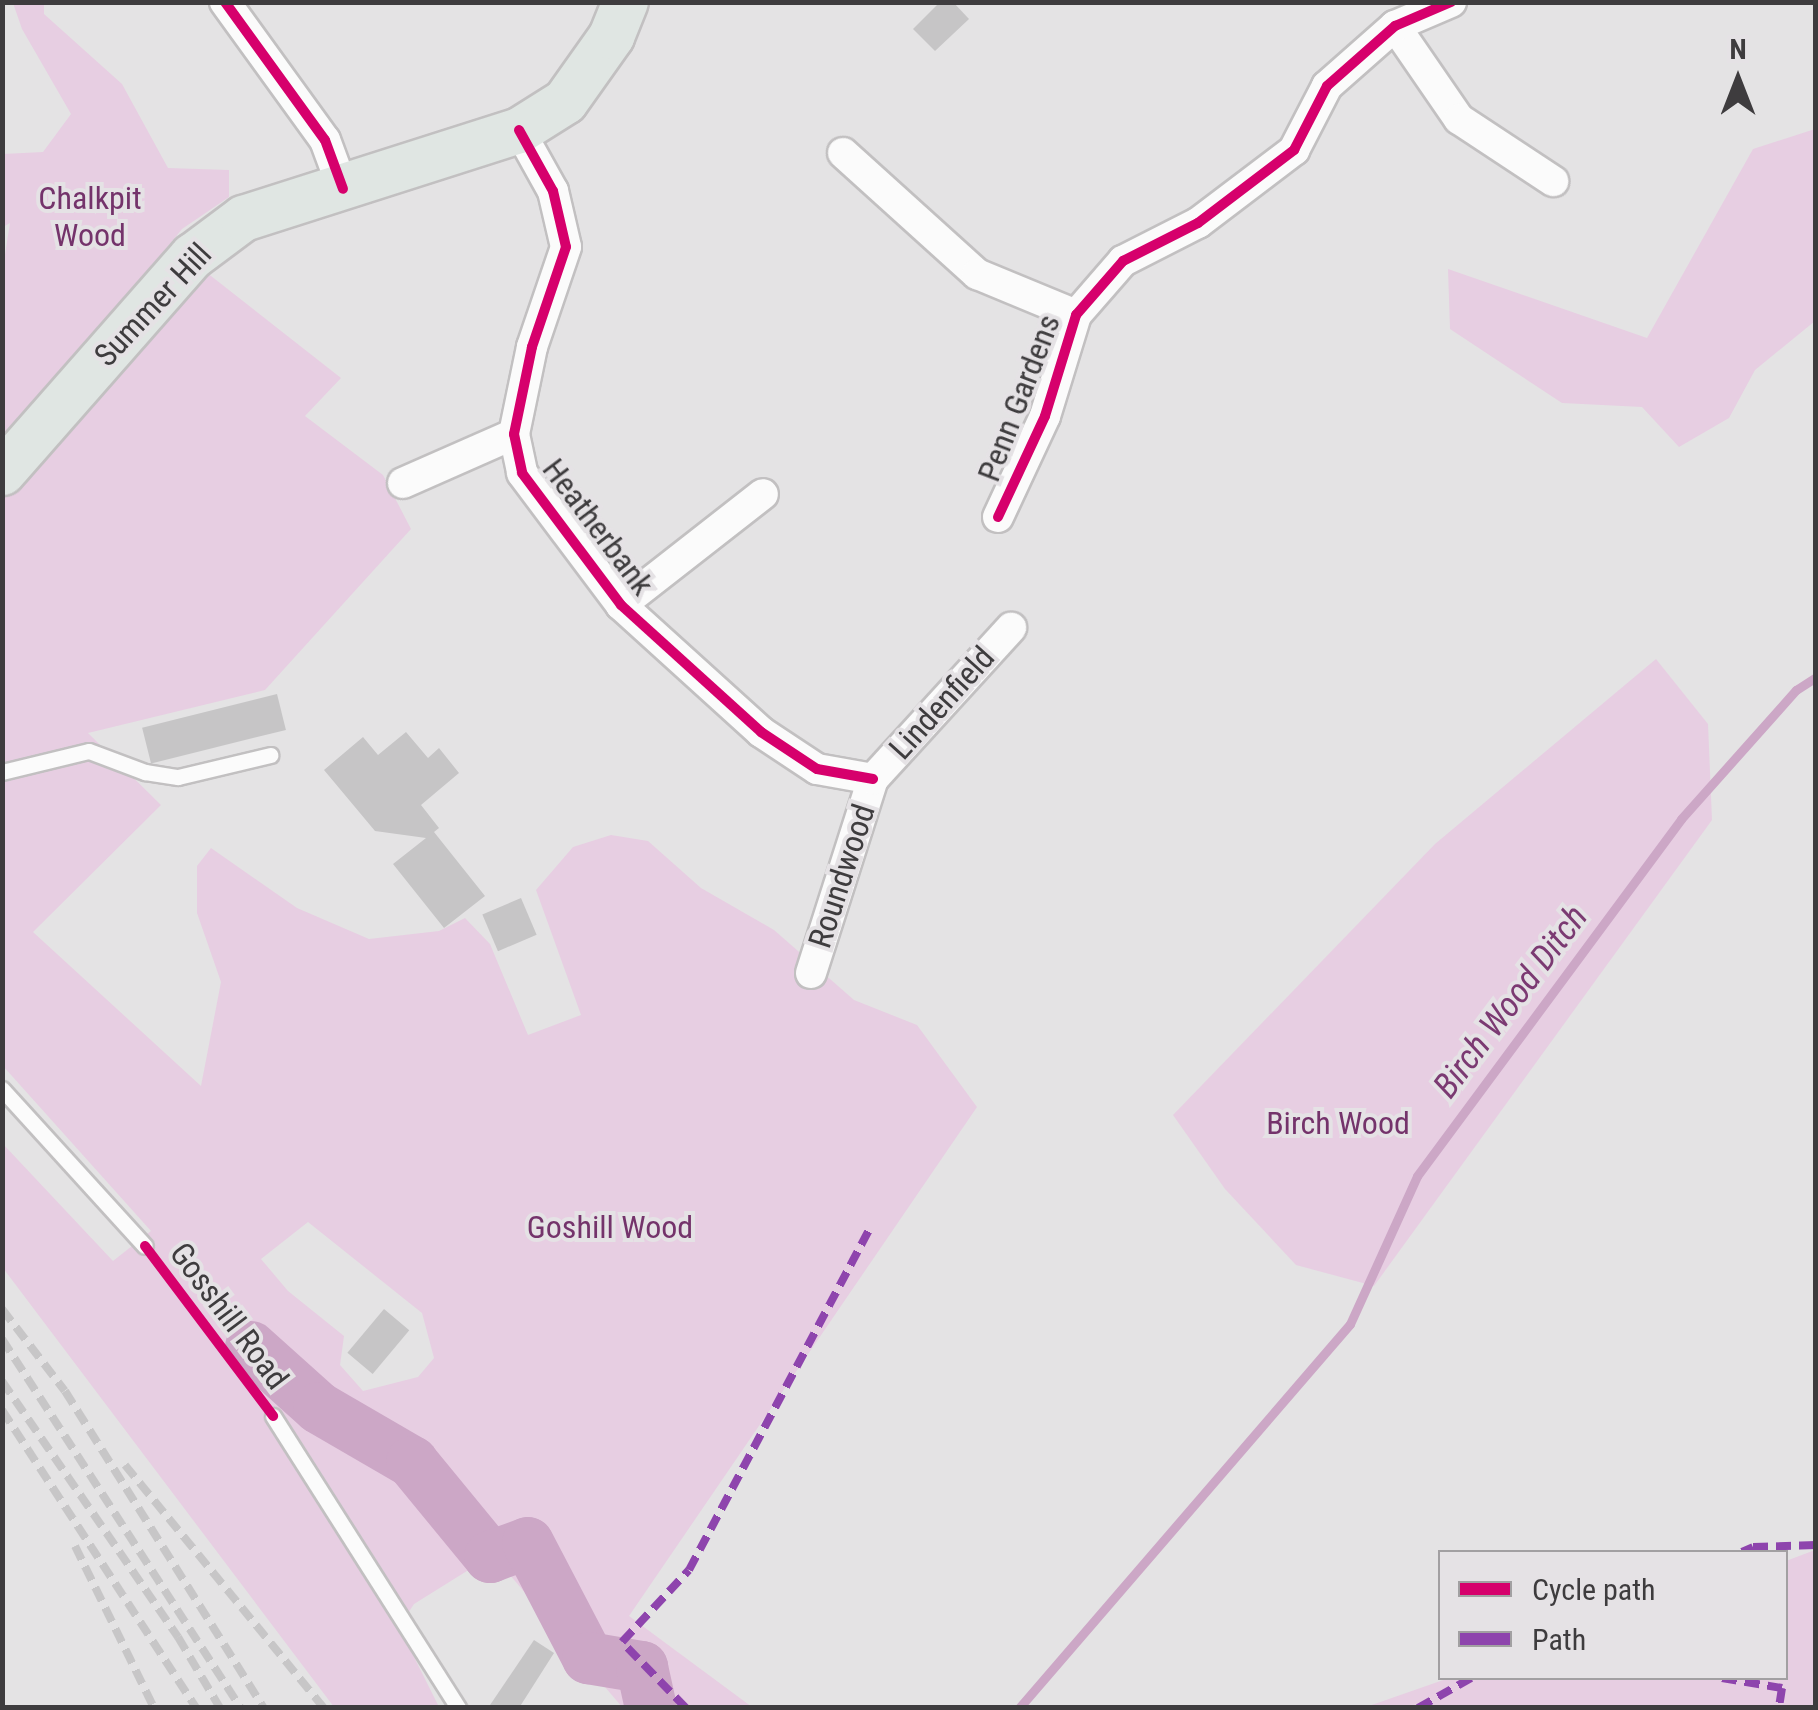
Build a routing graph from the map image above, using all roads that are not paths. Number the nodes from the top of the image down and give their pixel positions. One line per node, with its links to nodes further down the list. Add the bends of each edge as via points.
1 (225, 2): 8 (street, via 324,140)
2 (625, 2): 5 (main road, Summer Hill, via 611,36 565,101)
3 (1451, 2): 4 (street, Penn Gardens)
4 (1394, 26): 7 (street, via 1460,119); 9 (street, Penn Gardens, via 1327,86 1294,150 1198,223 1123,261)
5 (520, 130): 8 (main road, Summer Hill); 10 (street, Heatherbank, via 553,191 566,247 532,347)
6 (844, 153): 9 (street, via 977,274)
7 (1553, 181)
8 (343, 190): 11 (main road, Summer Hill, via 244,218 192,256)
9 (1076, 315): 14 (street, Penn Gardens, via 1045,416)
10 (514, 434): 12 (street); 15 (street, Heatherbank, via 522,473)
11 (2, 472)
12 (403, 483)
13 (763, 494): 15 (street)
14 (998, 517)
15 (620, 605): 19 (street, Heatherbank, via 762,732 817,769)
16 (1012, 628): 19 (street, Lindenfield)
17 (270, 755): 18 (lane, via 178,777 89,751)
18 (2, 772)
19 (873, 779): 20 (street, Roundwood)
20 (811, 973)
21 (2, 1089): 22 (lane, Gosshill Road)
22 (146, 1246)
23 (273, 1416): 24 (lane, Gosshill Road)
24 (458, 1708)

